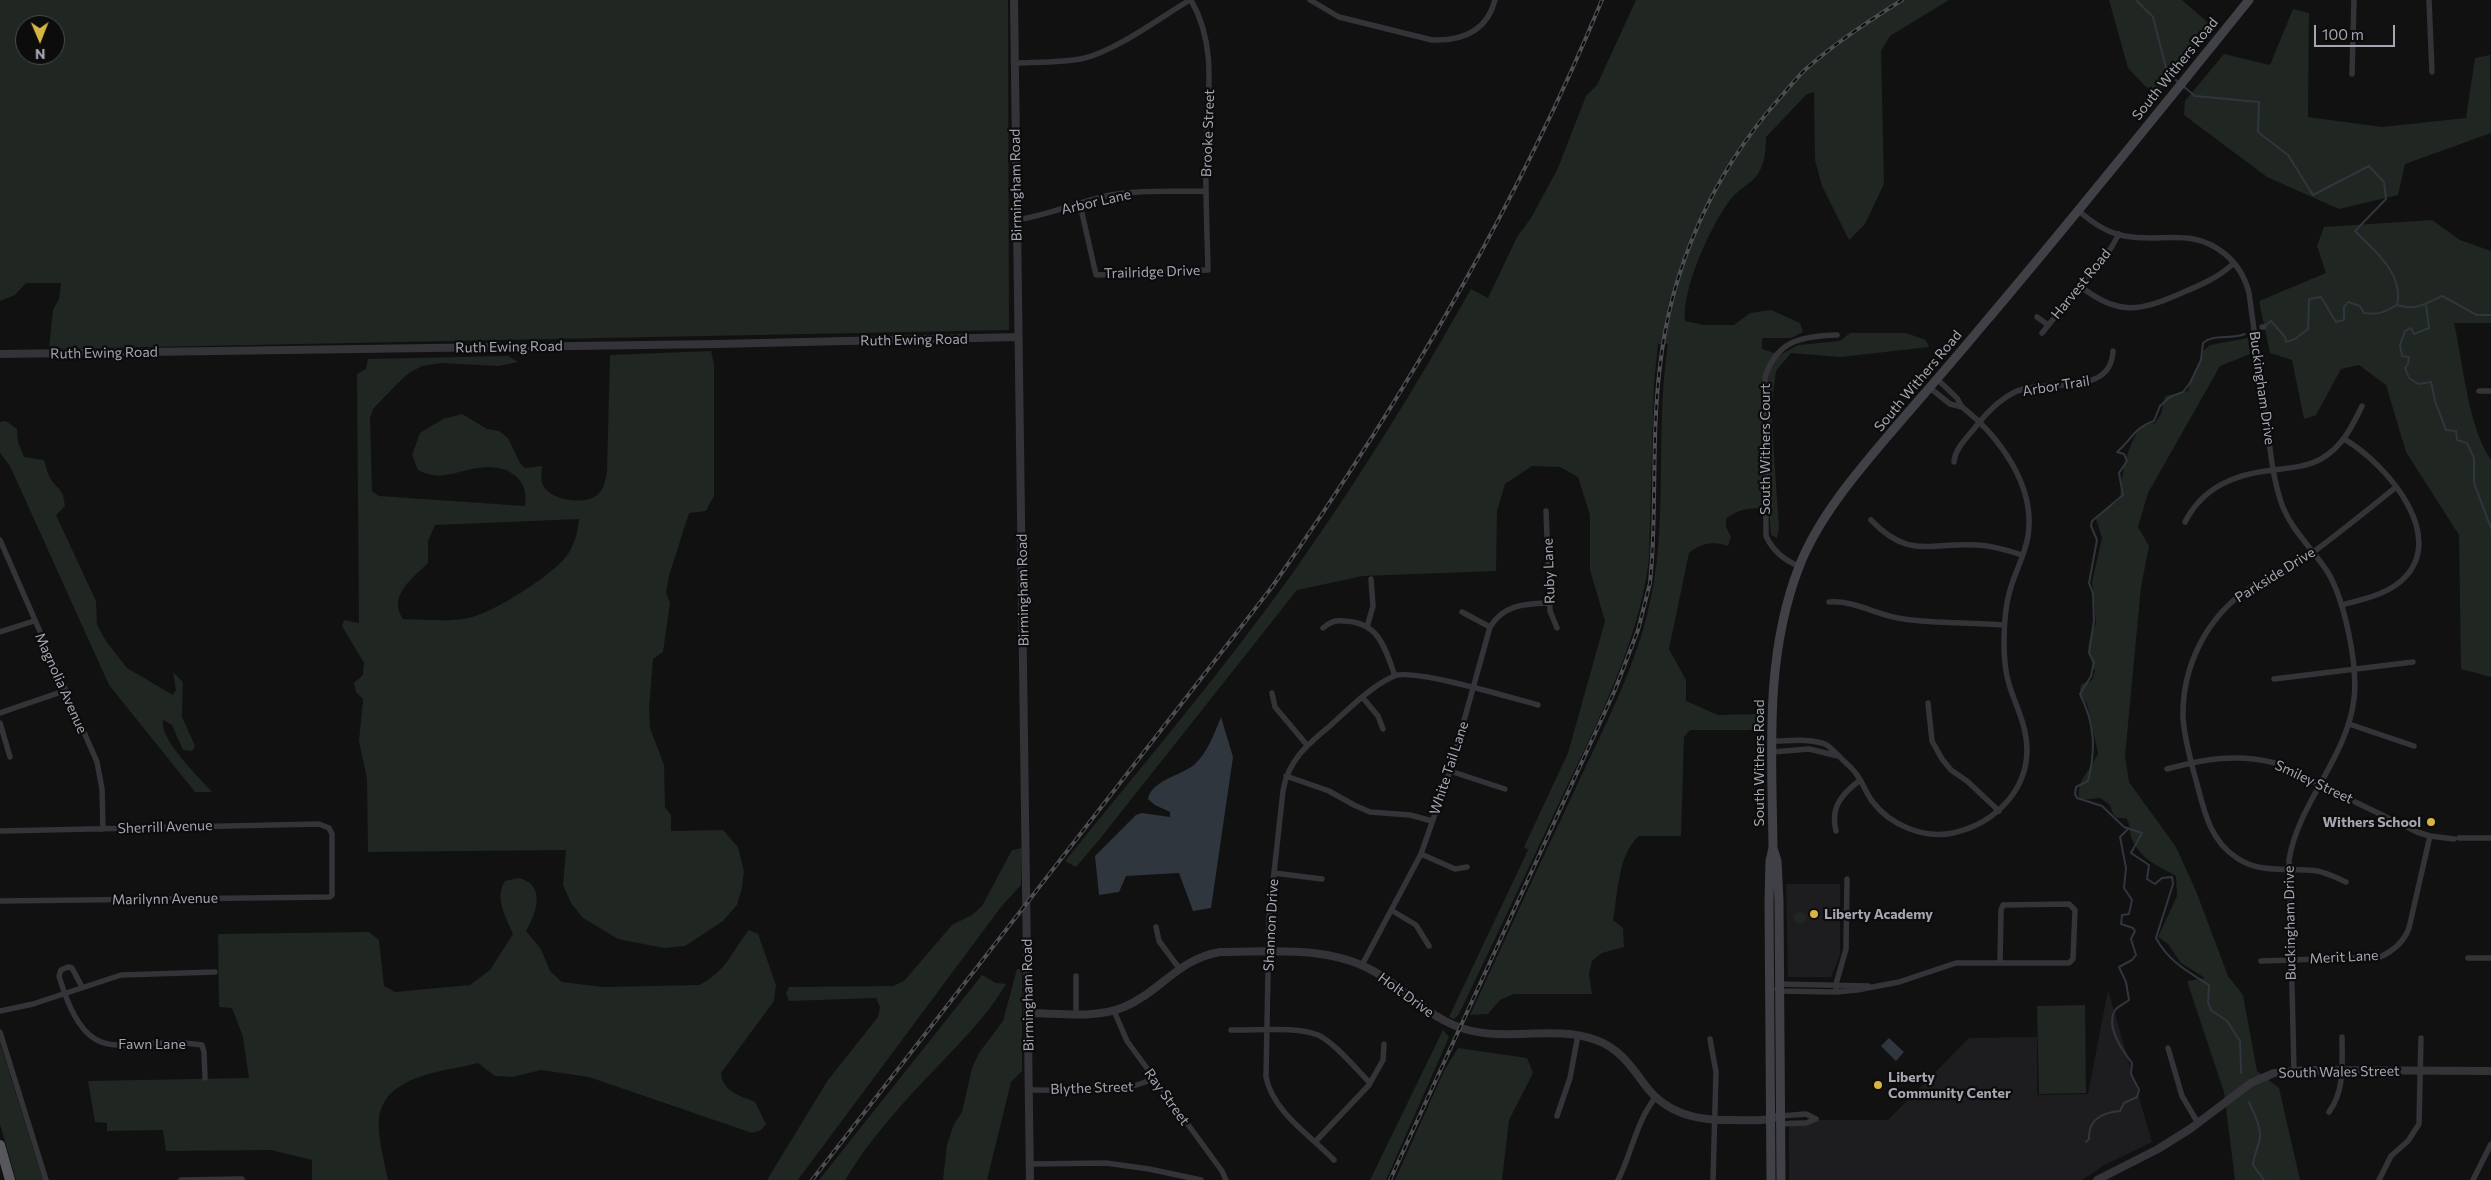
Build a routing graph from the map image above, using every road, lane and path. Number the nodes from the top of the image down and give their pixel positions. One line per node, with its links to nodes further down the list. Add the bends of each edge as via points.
1 (1014, 0): 8 (street, Birmingham Road)
2 (1191, 0): 8 (street, via 1088,57); 11 (street, Brooke Street, via 1203,27 1211,72)
3 (1310, 0): 4 (street, via 1339,17 1432,40 1448,40 1474,32 1489,15)
4 (1495, 0)
5 (2249, 0): 13 (main road, South Withers Road)
6 (2354, 0): 10 (street)
7 (2429, 0): 9 (street)
8 (1015, 63): 14 (street, Birmingham Road)
9 (2432, 72)
10 (2352, 74)
11 (1206, 191): 12 (street, Arbor Lane, via 1140,192 1106,196); 17 (street, Brooke Street)
12 (1080, 204): 14 (street, Arbor Lane); 17 (street, Trailridge Drive, via 1096,275)
13 (2078, 210): 15 (street, Buckingham Drive, via 2096,224); 26 (main road, South Withers Road)
14 (1017, 220): 23 (street, Birmingham Road)
15 (2119, 234): 16 (street, Buckingham Drive, via 2198,239 2217,248); 18 (street, Harvest Road)
16 (2234, 263): 18 (street, via 2210,281 2148,306 2112,305 2102,302); 35 (street, Buckingham Drive, via 2249,293)
17 (1208, 270)
18 (2080, 286): 20 (street, Harvest Road)
19 (2037, 317): 20 (street)
20 (2048, 326): 21 (street, Harvest Road)
21 (2042, 332)
22 (1837, 335): 44 (street, South Withers Court, via 1796,340 1783,347 1765,377 1766,536 1771,547 1783,559)
23 (1018, 337): 25 (street, Ruth Ewing Road); 121 (street, Birmingham Road)
24 (2113, 351): 32 (street, Arbor Trail, via 2112,363 2102,376 2084,383 2038,386 2015,392)
25 (0, 354)
26 (1937, 379): 27 (main road, South Withers Road); 31 (street)
27 (1930, 388): 31 (street, via 1950,404); 44 (main road, South Withers Road, via 1855,476 1826,516)
28 (2491, 391): 29 (street)
29 (2479, 392)
30 (2362, 406): 33 (street)
31 (1962, 407): 32 (street)
32 (1979, 422): 34 (street, Arbor Trail, via 1954,454); 43 (street, via 2002,450 2022,485 2028,511 2028,535)
33 (2344, 439): 35 (street, via 2316,461); 36 (street, via 2373,459)
34 (1954, 462)
35 (2274, 470): 39 (street, via 2243,474 2227,480 2197,502); 42 (street, Buckingham Drive, via 2281,504)
36 (2396, 488): 42 (street, Parkside Drive); 48 (street, via 2408,504 2416,524 2417,544 2412,564 2388,589)
37 (1546, 511): 47 (street, Ruby Lane)
38 (1871, 520): 43 (street, via 1909,546 1976,545 1997,547)
39 (2185, 522)
40 (0, 540): 41 (street, Magnolia Avenue)
41 (2, 550): 50 (street, Magnolia Avenue)
42 (2312, 552): 48 (street, Buckingham Drive, via 2328,572); 77 (street, Parkside Drive, via 2236,598 2215,619 2201,641 2190,667 2184,699 2184,731)
43 (2022, 555): 51 (street)
44 (1799, 566): 71 (main road, South Withers Road, via 1775,657)
45 (1371, 579): 52 (street, via 1373,606)
46 (1829, 602): 51 (street, via 1843,601 1904,620)
47 (1550, 603): 53 (street, via 1515,606 1500,614); 55 (street, Ruby Lane)
48 (2342, 605): 58 (street, Buckingham Drive)
49 (1462, 612): 53 (street)
50 (34, 621): 56 (street); 62 (street, Magnolia Avenue)
51 (2004, 625): 84 (street, via 2007,672 2026,736 2027,755 2018,784)
52 (1368, 627): 54 (street, via 1358,622 1336,620); 59 (street, via 1383,643)
53 (1490, 627): 61 (street, White Tail Lane)
54 (1323, 628)
55 (1557, 628)
56 (0, 632)
57 (2413, 662): 58 (street)
58 (2354, 669): 60 (street); 69 (street, Buckingham Drive, via 2354,700)
59 (1395, 676): 61 (street, Shannon Drive, via 1423,675); 64 (street, Shannon Drive)
60 (2274, 679)
61 (1473, 689): 66 (street, Shannon Drive); 79 (street, White Tail Lane)
62 (64, 690): 67 (street); 86 (street, Magnolia Avenue, via 97,762 102,789)
63 (1272, 693): 72 (street, via 1275,707)
64 (1363, 698): 70 (street, via 1378,716); 72 (street, Shannon Drive)
65 (1928, 703): 84 (street, via 1932,741 1946,765)
66 (1538, 705)
67 (0, 713)
68 (0, 723): 76 (street)
69 (2349, 724): 73 (street); 82 (street, Buckingham Drive)
70 (1383, 729)
71 (1772, 741): 74 (main road, South Withers Road); 75 (street, via 1824,744)
72 (1307, 745): 80 (street, Shannon Drive)
73 (2414, 746)
74 (1772, 752): 75 (street, via 1809,749); 116 (main road, South Withers Road, via 1773,848 1770,861)
75 (1838, 756): 81 (street)
76 (10, 757)
77 (2191, 762): 78 (street, Smiley Street); 82 (street, Smiley Street, via 2229,757 2255,758 2275,763); 93 (street, Parkside Drive, via 2207,821 2221,844 2252,866)
78 (2167, 768)
79 (1450, 771): 83 (street); 85 (street, White Tail Lane)
80 (1286, 776): 85 (street, via 1329,791 1370,812 1410,814); 94 (street, Shannon Drive)
81 (1860, 780): 84 (street, via 1879,810 1901,825 1926,833 1949,833 1970,828); 88 (street, via 1844,792 1835,808 1833,820)
82 (2320, 785): 89 (street, Smiley Street); 93 (street, Buckingham Drive, via 2293,842)
83 (1505, 789)
84 (1999, 811)
85 (1432, 822): 91 (street, White Tail Lane)
86 (103, 829): 87 (street, Sherrill Avenue); 98 (street, Sherrill Avenue, via 319,824 329,828 332,834)
87 (0, 831)
88 (1836, 831)
89 (2430, 836): 90 (street, Smiley Street); 106 (street, Merit Lane, via 2407,935 2390,952 2380,957)
90 (2491, 838)
91 (1421, 854): 92 (street, via 1454,869); 100 (street, White Tail Lane)
92 (1467, 867)
93 (2288, 870): 97 (street, Parkside Drive, via 2317,871); 106 (street, Buckingham Drive)
94 (1274, 873): 95 (street); 103 (street, Shannon Drive)
95 (1322, 879)
96 (1847, 879): 113 (street, via 1846,955)
97 (2346, 882)
98 (330, 897): 99 (street, Marilynn Avenue)
99 (0, 901)
100 (1391, 910): 102 (street, via 1416,925); 109 (street, White Tail Lane)
101 (1156, 927): 110 (street, via 1159,941)
102 (1429, 946)
103 (1268, 952): 109 (street, Holt Drive, via 1326,954); 110 (street, Holt Drive, via 1206,954); 124 (street, Shannon Drive)
104 (2468, 958): 105 (street)
105 (2491, 958)
106 (2291, 960): 107 (street, Merit Lane); 132 (street, Buckingham Drive)
107 (2261, 961)
108 (2000, 963): 108 (street, via 2000,910 2003,905 2070,904 2075,910 2074,959 2068,963); 114 (street, via 1956,964 1899,982)
109 (1362, 965): 126 (street, Holt Drive, via 1390,981 1430,1014 1459,1027 1488,1033)
110 (1179, 968): 119 (street, Holt Drive, via 1139,999)
111 (215, 972): 115 (street, via 121,974)
112 (1076, 976): 122 (street)
113 (1836, 984): 114 (street); 116 (street); 117 (street)
114 (1873, 986): 117 (street)
115 (82, 987): 118 (street); 118 (street, via 75,970 64,968 59,976)
116 (1776, 987): 117 (street); 143 (main road, South Withers Road); 144 (main road, South Withers Road)
117 (1836, 992)
118 (65, 993): 120 (street); 136 (street, Fawn Lane, via 74,1019 83,1031 104,1043 202,1045)
119 (1114, 1010): 122 (street, Holt Drive); 137 (street, Ray Street, via 1127,1041)
120 (0, 1011)
121 (1028, 1013): 122 (street, Holt Drive); 139 (street, Birmingham Road)
122 (1076, 1014)
123 (1231, 1030): 124 (street)
124 (1267, 1031): 138 (street, via 1317,1035); 147 (street, Shannon Drive, via 1269,1088 1297,1126)
125 (0, 1032): 154 (street)
126 (1578, 1035): 140 (street, Holt Drive, via 1598,1040 1616,1051); 142 (street, via 1570,1078)
127 (2342, 1038): 133 (street)
128 (2421, 1038): 134 (street)
129 (1710, 1039): 145 (street, via 1716,1072)
130 (1384, 1044): 138 (street, via 1383,1060)
131 (2168, 1048): 146 (street, via 2182,1096)
132 (2294, 1070): 133 (street, South Wales Street); 146 (street, South Wales Street, via 2274,1073 2251,1083)
133 (2342, 1070): 134 (street, South Wales Street); 141 (street, via 2337,1102)
134 (2421, 1071): 135 (street, South Wales Street); 164 (street, via 2419,1124 2408,1141 2390,1156)
135 (2491, 1071)
136 (205, 1078)
137 (1153, 1078): 139 (street, Blythe Street, via 1142,1085 1123,1089); 158 (street, Ray Street)
138 (1370, 1083): 147 (street)
139 (1029, 1090): 151 (street, Birmingham Road)
140 (1656, 1097): 145 (street, Holt Drive, via 1683,1114); 159 (street, via 1644,1113)
141 (2329, 1112)
142 (1557, 1116)
143 (1771, 1120): 144 (street, Holt Drive); 145 (street, Holt Drive); 161 (main road, South Withers Road)
144 (1780, 1120): 144 (street, Holt Drive, via 1806,1124 1816,1119 1806,1114); 162 (main road, South Withers Road)
145 (1714, 1121): 160 (street)
146 (2198, 1123): 163 (street, South Wales Street, via 2158,1149)
147 (1316, 1141): 150 (street, Shannon Drive)
148 (0, 1145): 153 (highway)
149 (2491, 1148): 165 (street)
150 (1334, 1160)
151 (1030, 1164): 156 (street, Birmingham Road); 157 (street, via 1106,1163)
152 (242, 1179): 155 (street)
153 (10, 1180)
154 (46, 1180)
155 (181, 1180)
156 (1030, 1180)
157 (1201, 1180)
158 (1226, 1180)
159 (1618, 1180)
160 (1713, 1180)
161 (1771, 1180)
162 (1781, 1180)
163 (2097, 1180)
164 (2379, 1180)
165 (2473, 1180)

